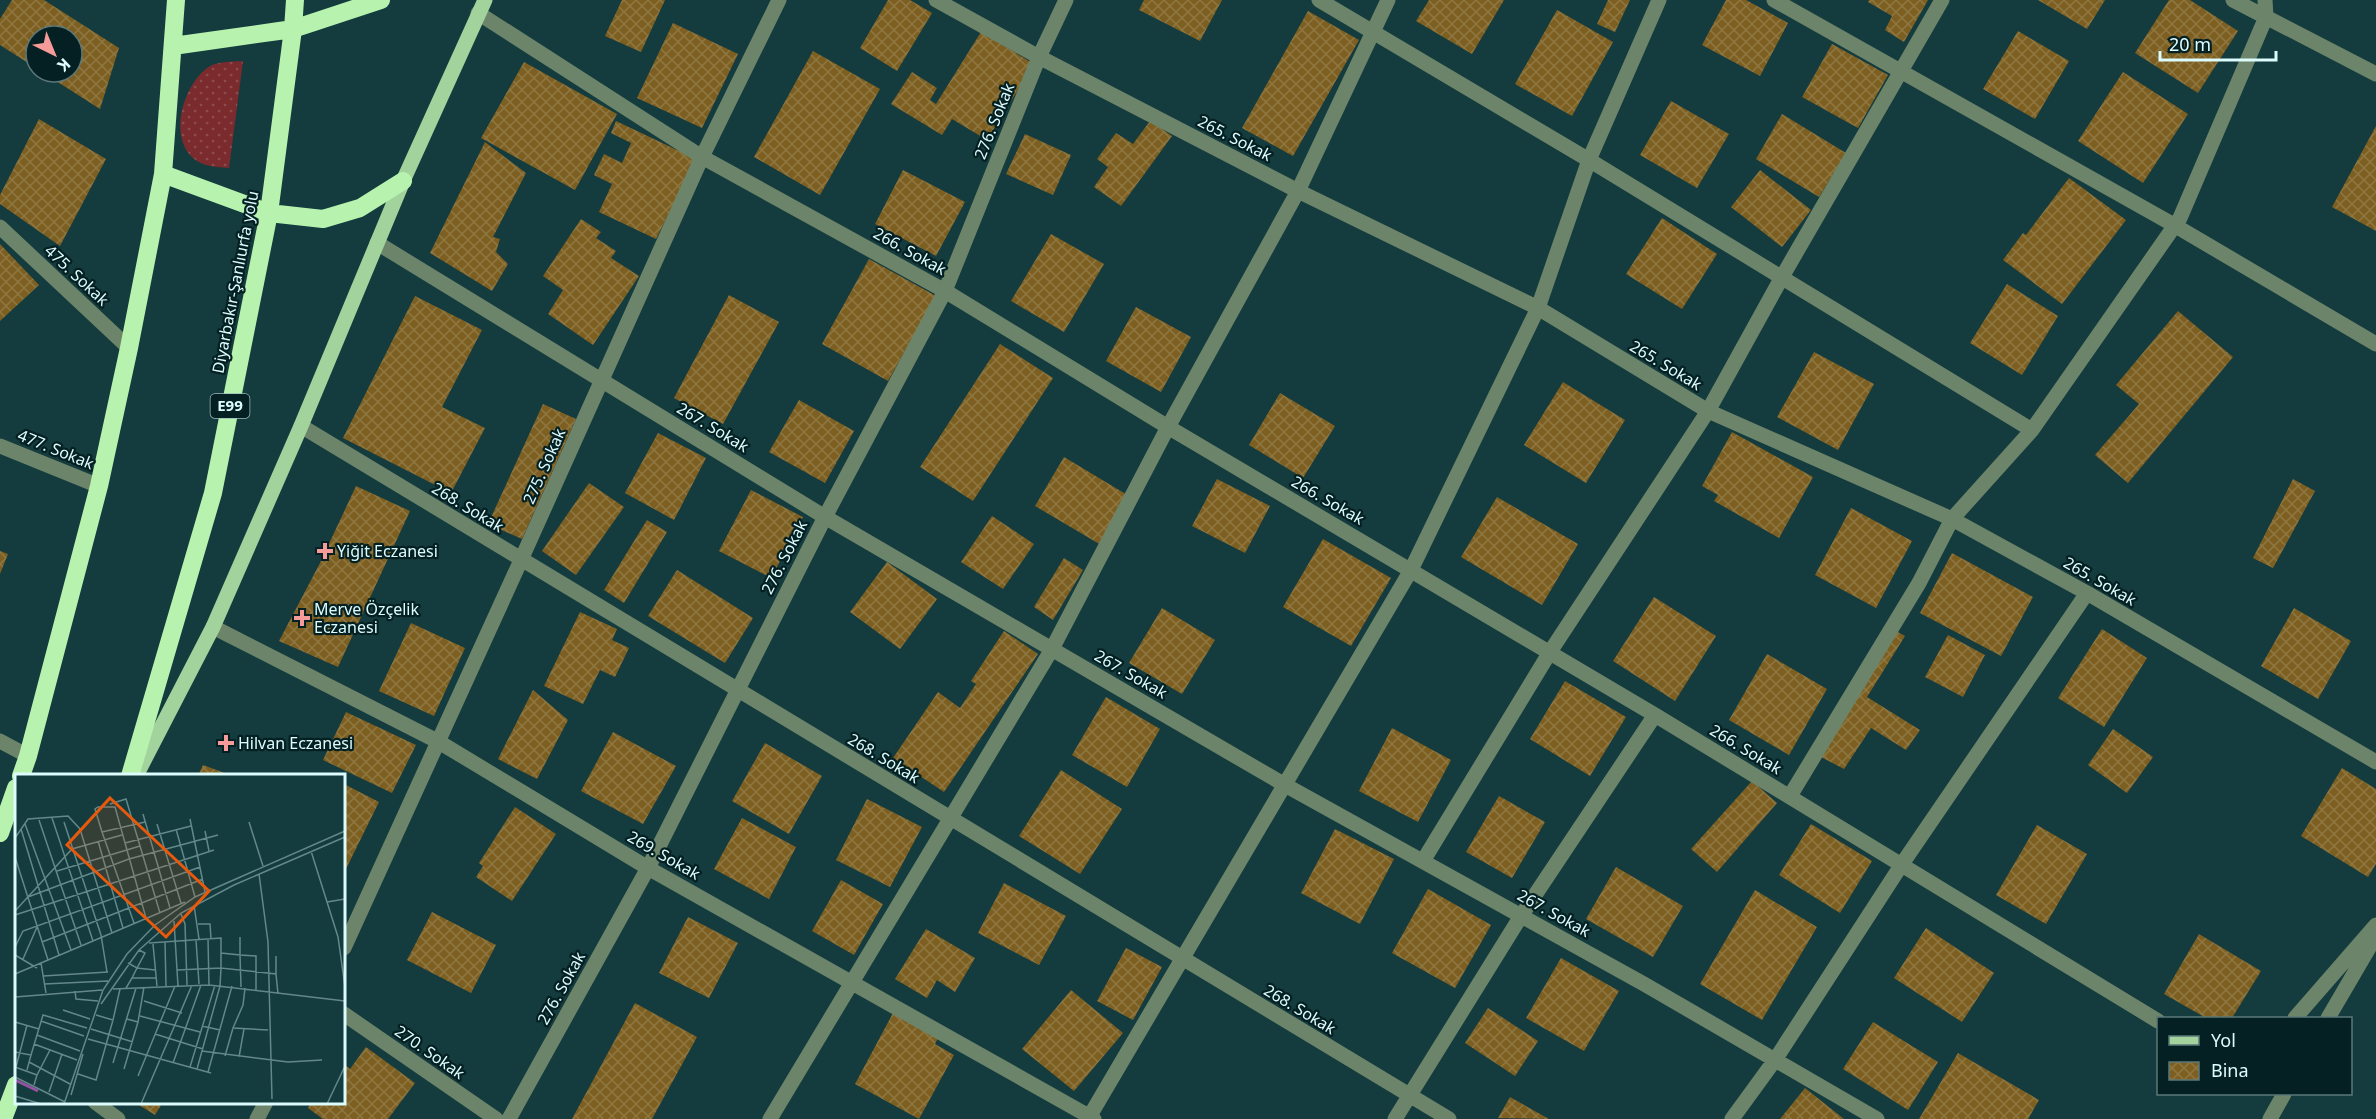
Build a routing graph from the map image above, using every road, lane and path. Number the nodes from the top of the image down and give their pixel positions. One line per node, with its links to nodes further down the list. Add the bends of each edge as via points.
1 (176, 0): 18 (highway)
2 (295, 0): 16 (highway, Diyarbakır-Şanlıurfa yolu / E99)
3 (381, 0): 16 (highway)
4 (779, 0): 22 (street, 275. Sokak)
5 (936, 0): 19 (street, 265. Sokak)
6 (1066, 0): 19 (street, 276. Sokak)
7 (1319, 0): 17 (street)
8 (1388, 0): 17 (street)
9 (1659, 0): 23 (street)
10 (1774, 0): 20 (street)
11 (1942, 0): 20 (street)
12 (2233, 0): 15 (street)
13 (2265, 0): 15 (street)
14 (481, 7): 22 (street, 266. Sokak); 25 (main road)
15 (2266, 17): 21 (street); 28 (street)
16 (293, 29): 18 (highway); 27 (highway, Diyarbakır-Şanlıurfa yolu / E99)
17 (1374, 33): 23 (street); 26 (street)
18 (173, 46): 24 (highway)
19 (1039, 57): 26 (street, 265. Sokak); 32 (street, 276. Sokak)
20 (1900, 71): 28 (street); 31 (street)
21 (2376, 74)
22 (702, 157): 32 (street, 266. Sokak); 36 (street, 275. Sokak)
23 (1590, 160): 31 (street); 33 (street)
24 (163, 174): 27 (highway); 35 (highway)
25 (403, 182): 27 (highway, via 360,208 323,219); 30 (main road)
26 (1298, 191): 33 (street, 265. Sokak); 39 (street)
27 (269, 213): 58 (highway, Diyarbakır-Şanlıurfa yolu / E99, via 213,493)
28 (2174, 225): 34 (street); 40 (street)
29 (0, 227): 35 (street, 475. Sokak)
30 (377, 243): 36 (street, 267. Sokak); 38 (main road)
31 (1782, 278): 37 (street); 40 (street)
32 (945, 291): 39 (street, 266. Sokak); 43 (street, 276. Sokak)
33 (1538, 308): 37 (street, 265. Sokak); 46 (street)
34 (2376, 344)
35 (129, 348): 42 (highway)
36 (602, 380): 43 (street, 267. Sokak); 45 (street, 275. Sokak)
37 (1708, 411): 44 (street, 265. Sokak); 50 (street)
38 (301, 426): 45 (street, 268. Sokak); 48 (main road)
39 (1168, 427): 46 (street, 266. Sokak); 49 (street)
40 (2032, 430): 44 (street)
41 (0, 446): 42 (street, 477. Sokak)
42 (99, 486): 55 (highway)
43 (825, 517): 49 (street, 267. Sokak); 51 (street, 276. Sokak)
44 (1952, 519): 47 (street, 265. Sokak); 62 (street, via 1919,583)
45 (521, 560): 51 (street, 268. Sokak); 54 (street, 275. Sokak)
46 (1411, 570): 50 (street, 266. Sokak); 60 (street)
47 (2087, 593): 56 (street, 265. Sokak); 66 (street)
48 (213, 627): 54 (street, 269. Sokak); 59 (main road)
49 (1052, 649): 60 (street, 267. Sokak); 63 (street)
50 (1550, 652): 52 (street, 266. Sokak); 65 (street)
51 (737, 691): 63 (street, 268. Sokak); 67 (street, 276. Sokak)
52 (1655, 715): 62 (street, 266. Sokak); 68 (street)
53 (0, 741): 55 (street)
54 (439, 741): 67 (street, 269. Sokak); 71 (street, 275. Sokak)
55 (28, 756): 57 (highway)
56 (2376, 762)
57 (22, 774)
58 (131, 774)
59 (137, 774)
60 (1285, 785): 65 (street, 267. Sokak); 72 (street)
61 (15, 791): 64 (highway)
62 (1790, 796): 66 (street, 266. Sokak)
63 (950, 819): 72 (street, 268. Sokak); 73 (street)
64 (0, 833)
65 (1423, 861): 68 (street, 267. Sokak)
66 (1902, 864): 77 (street, 266. Sokak); 78 (street)
67 (648, 868): 73 (street, 269. Sokak); 89 (street, 276. Sokak)
68 (1521, 916): 78 (street, 267. Sokak); 80 (street)
69 (2376, 925): 75 (street)
70 (2376, 936): 76 (street)
71 (345, 946)
72 (1183, 959): 80 (street, 268. Sokak); 84 (street)
73 (851, 982): 84 (street, 269. Sokak); 90 (street)
74 (345, 1015): 88 (street, 270. Sokak)
75 (2296, 1017)
76 (2329, 1017)
77 (2157, 1020)
78 (1775, 1060): 93 (street); 94 (street, 267. Sokak)
79 (15, 1088): 85 (highway)
80 (1409, 1095): 91 (street); 92 (street, 268. Sokak)
81 (2283, 1095): 95 (street)
82 (97, 1104): 86 (street)
83 (265, 1104): 87 (street)
84 (1090, 1118)
85 (3, 1119)
86 (118, 1119)
87 (257, 1119)
88 (496, 1119)
89 (509, 1119)
90 (770, 1119)
91 (1395, 1119)
92 (1449, 1119)
93 (1732, 1119)
94 (1877, 1119)
95 (2270, 1119)

